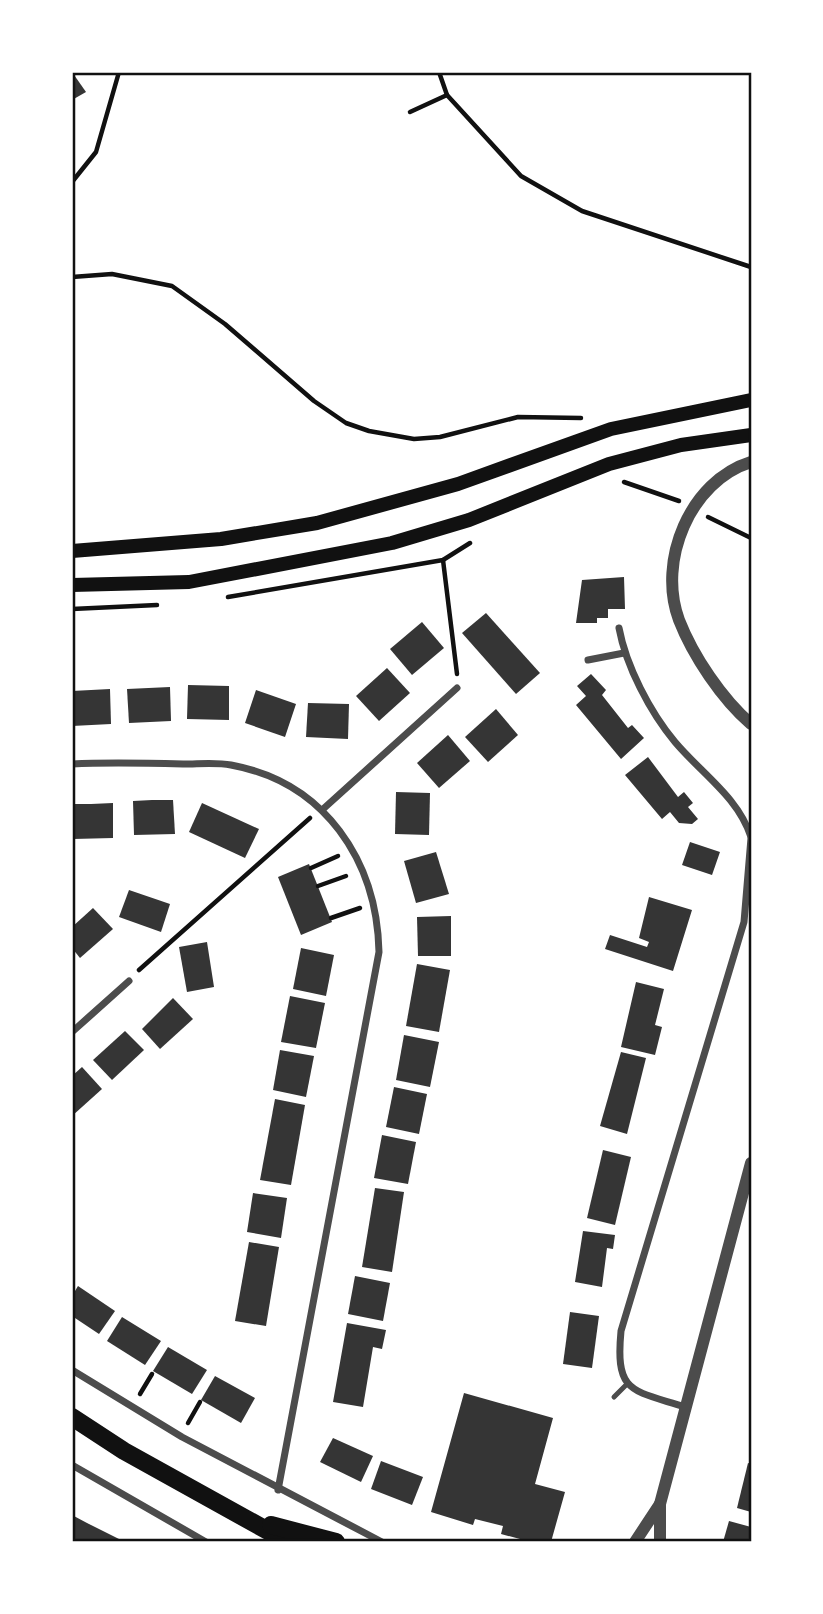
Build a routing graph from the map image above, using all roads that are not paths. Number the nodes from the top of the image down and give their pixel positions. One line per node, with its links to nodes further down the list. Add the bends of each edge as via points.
1 (751, 400): 4 (main road, via 611,429 458,484 317,523 221,539)
2 (751, 435): 5 (main road, via 681,445 609,464 468,520 381,546 189,582)
3 (751, 463): 10 (street, via 738,466 709,486 692,507 671,584 679,620 708,671 734,710)
4 (72, 551)
5 (72, 585)
6 (619, 628): 7 (street)
7 (624, 653): 8 (street); 13 (street, via 674,741 744,815)
8 (588, 660)
9 (457, 688): 12 (street)
10 (751, 724)
11 (72, 764): 12 (street, via 230,765 279,779)
12 (322, 810): 23 (street, via 360,860 377,913 379,953)
13 (751, 838): 18 (street, via 744,922 621,1331 620,1374)
14 (129, 981): 15 (street)
15 (72, 1032)
16 (751, 1163): 20 (street)
17 (72, 1370): 23 (street)
18 (627, 1384): 19 (lane); 20 (street)
19 (614, 1398)
20 (685, 1407): 24 (street)
21 (72, 1417): 25 (main road)
22 (72, 1465): 26 (street)
23 (278, 1490): 29 (street)
24 (660, 1504): 30 (street); 31 (street)
25 (243, 1518): 27 (main road); 28 (main road)
26 (206, 1542)
27 (288, 1542)
28 (337, 1542)
29 (382, 1542)
30 (635, 1542)
31 (660, 1542)

